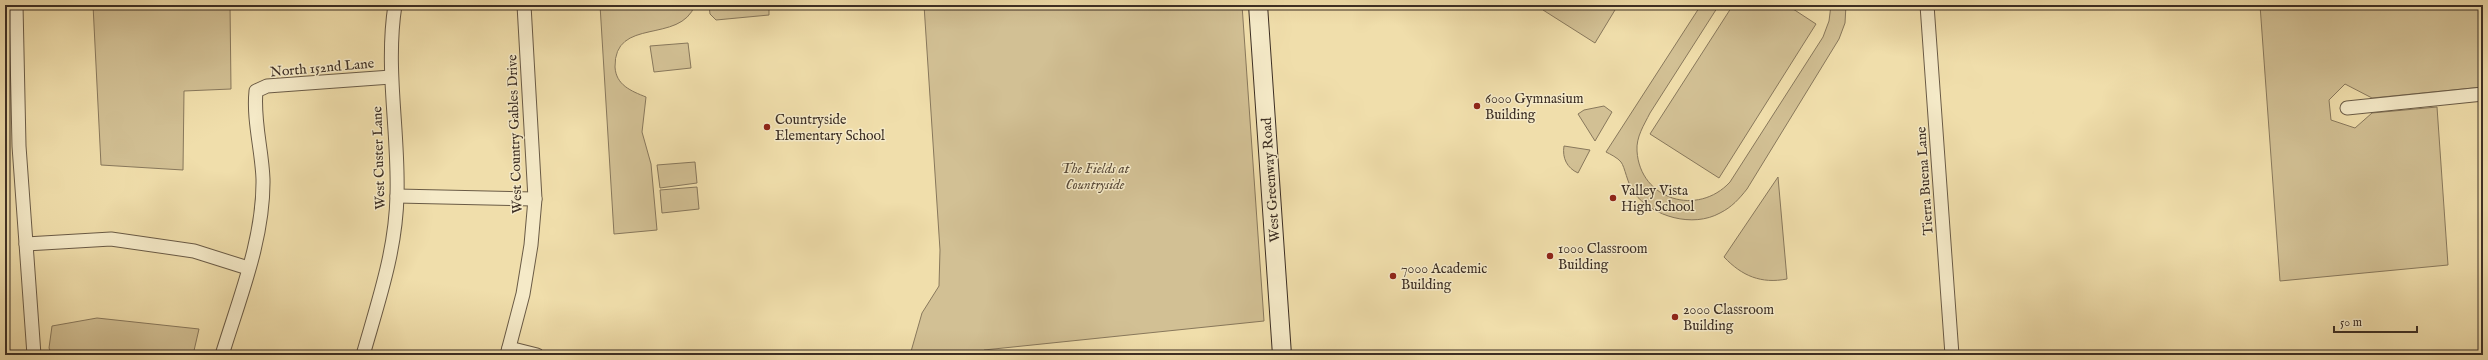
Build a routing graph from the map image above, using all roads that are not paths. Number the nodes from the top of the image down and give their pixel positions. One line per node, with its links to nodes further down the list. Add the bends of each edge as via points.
1 (16, 5): 11 (street, via 19,146)
2 (395, 5): 6 (street, West Custer Lane)
3 (524, 5): 10 (street, West Country Gables Drive)
4 (1258, 5): 18 (main road, West Greenway Road)
5 (1927, 5): 19 (street, Tierra Buena Lane)
6 (391, 78): 9 (street, West Custer Lane); 12 (street, North 152nd Lane, via 267,86 256,91 255,104 263,180 259,229)
7 (2483, 94): 8 (street)
8 (2347, 108)
9 (397, 196): 10 (street); 16 (street, West Custer Lane, via 388,268)
10 (535, 199): 13 (street, West Country Gables Drive, via 524,294)
11 (26, 244): 12 (street, via 111,239 194,250); 14 (street)
12 (248, 268): 15 (street)
13 (508, 351): 17 (street)
14 (34, 355)
15 (222, 355)
16 (363, 355)
17 (537, 355)
18 (1282, 355)
19 (1952, 355)

